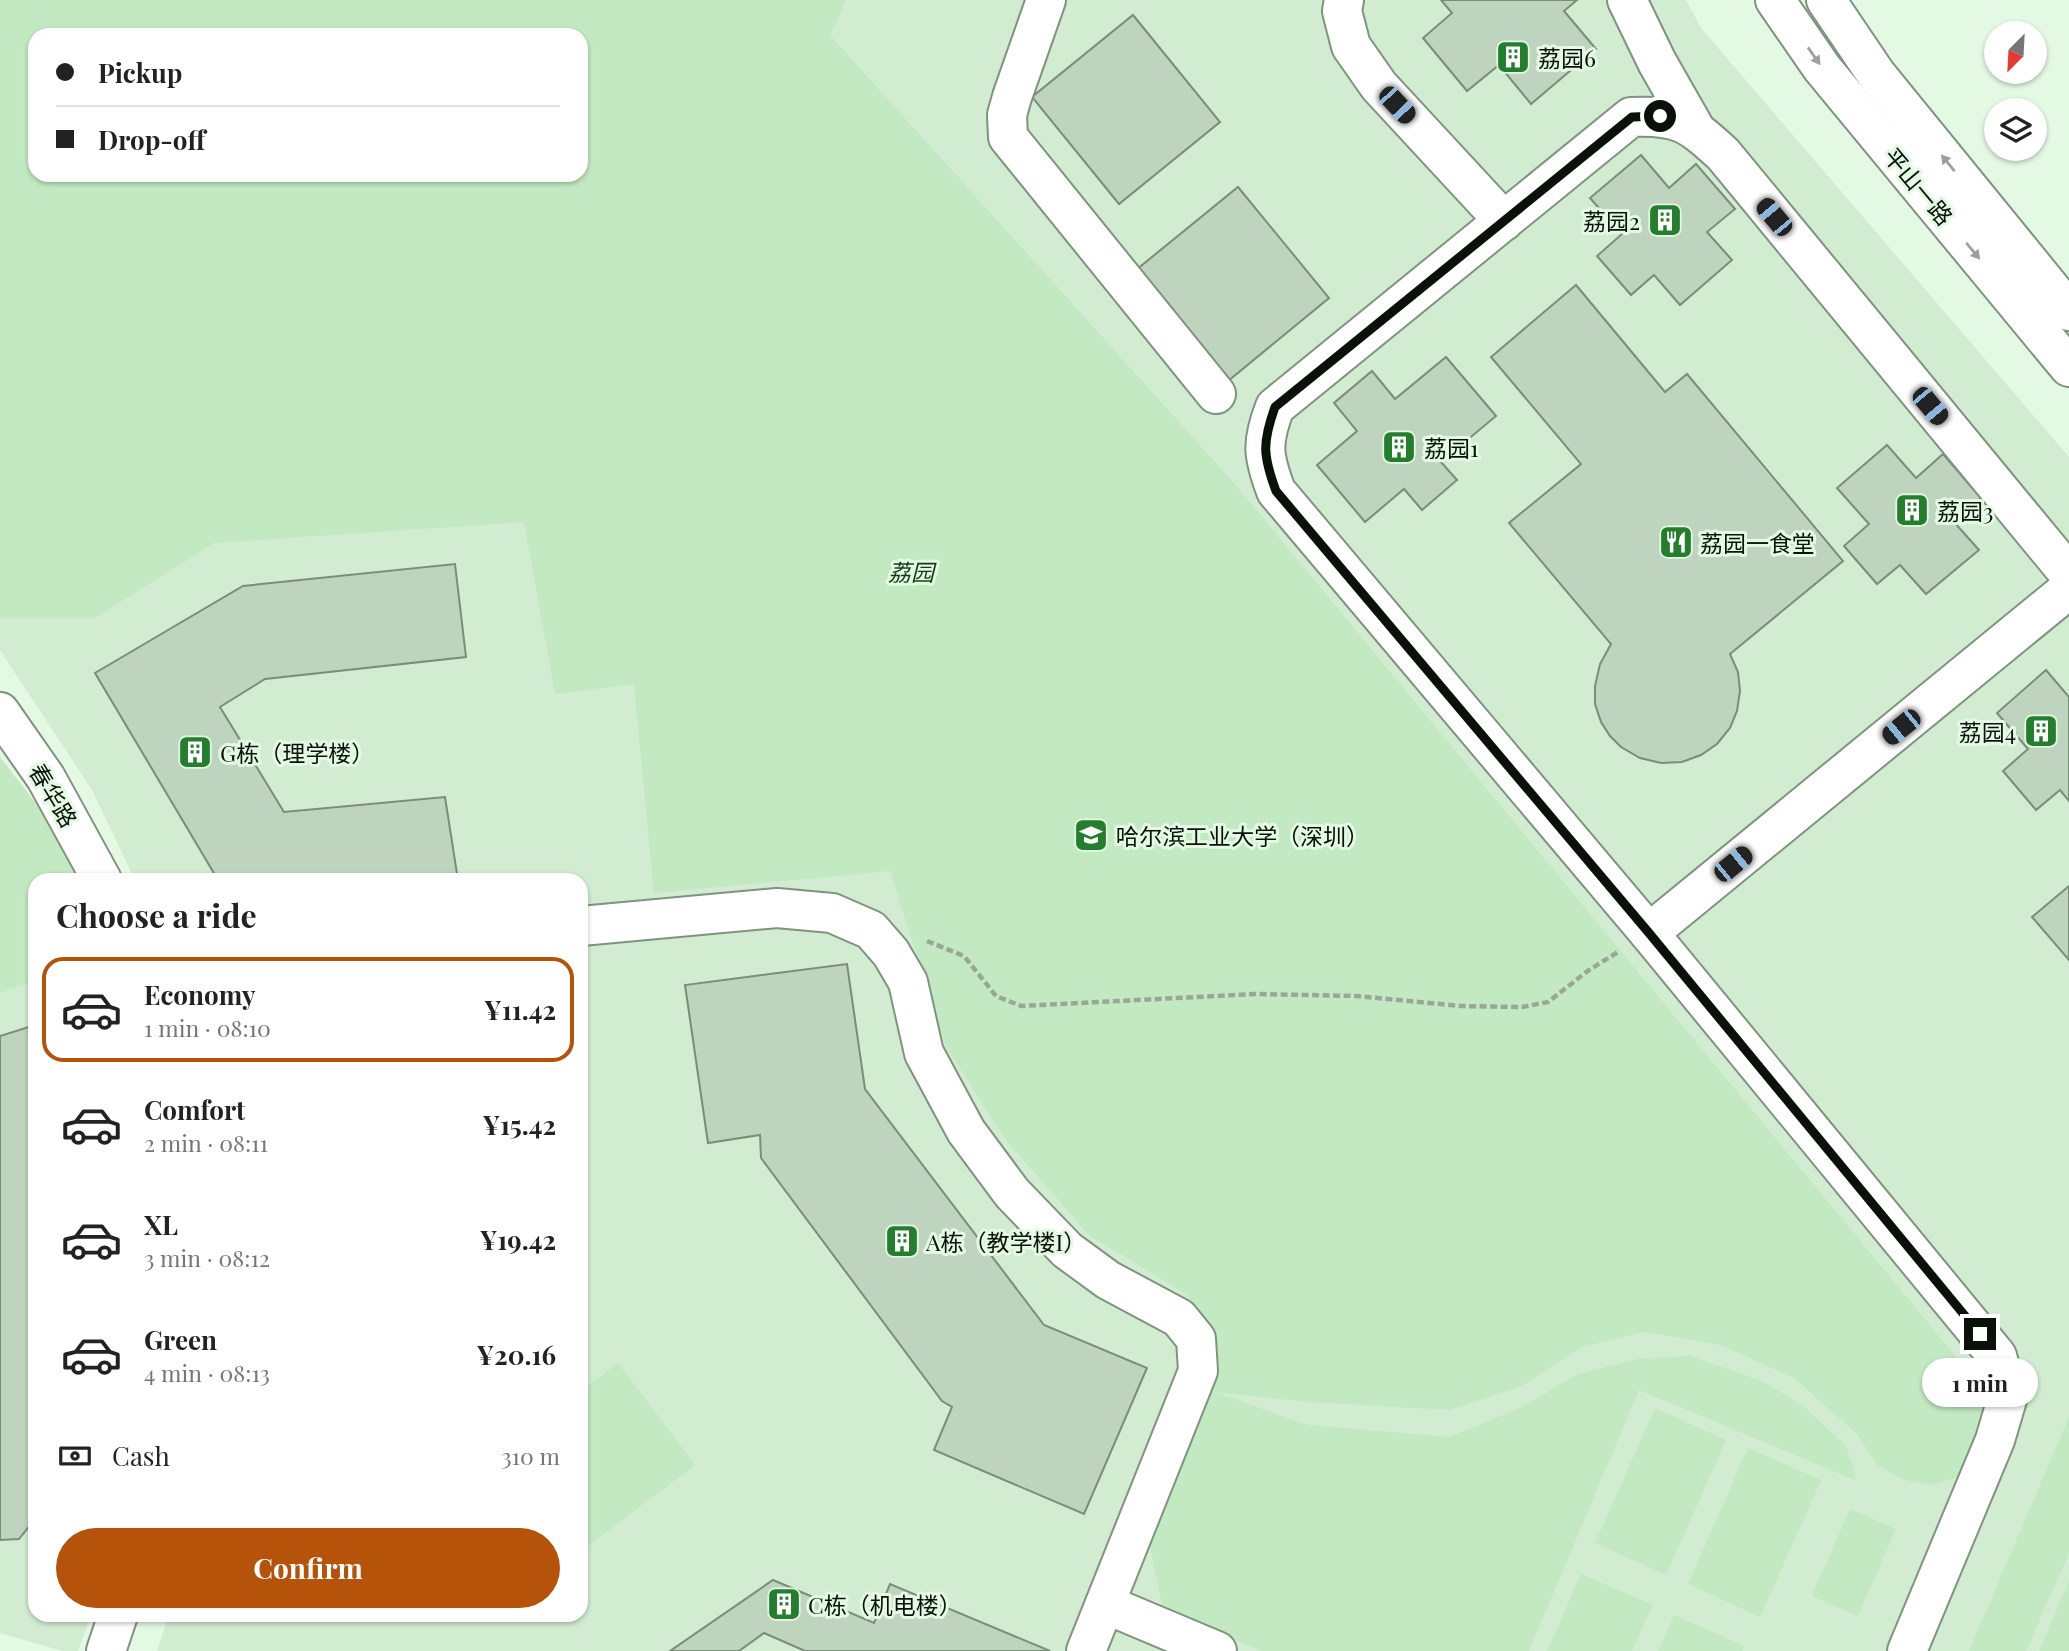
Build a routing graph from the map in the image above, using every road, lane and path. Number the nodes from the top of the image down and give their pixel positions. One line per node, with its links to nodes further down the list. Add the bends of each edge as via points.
1 (1046, 0): 10 (street, via 1007,115 1009,137)
2 (1344, 0): 7 (street, via 1342,11 1351,46 1379,86)
3 (1627, 0): 6 (street)
4 (1775, 0): 9 (street, 平山一路, one-way to 9, via 1822,68)
5 (1825, 0): 8 (street, 平山一路, one-way to 5, via 1876,74)
6 (1694, 127): 7 (street, via 1660,116 1632,117); 11 (street, via 1723,154)
7 (1504, 221): 17 (street, via 1275,407 1265,433 1266,465 1276,491)
8 (2069, 311)
9 (2069, 367)
10 (1216, 394)
11 (2069, 575)
12 (2069, 589): 17 (street)
13 (0, 712): 14 (street, 春华路, via 46,778)
14 (99, 873)
15 (588, 925): 16 (street, via 777,908 832,913)
16 (871, 930): 17 (path, via 938,944 964,956 996,996 1021,1006 1255,994 1522,1006 1548,1002); 18 (street, via 908,982 924,1053 967,1131 1012,1193 1067,1250 1108,1280 1177,1316 1196,1339 1198,1371)
17 (1649, 933): 23 (street, via 1997,1356 2008,1396 1995,1440)
18 (1105, 1604): 21 (street); 22 (street)
19 (116, 1622): 20 (street)
20 (106, 1651)
21 (1086, 1651)
22 (1217, 1651)
23 (1907, 1651)

